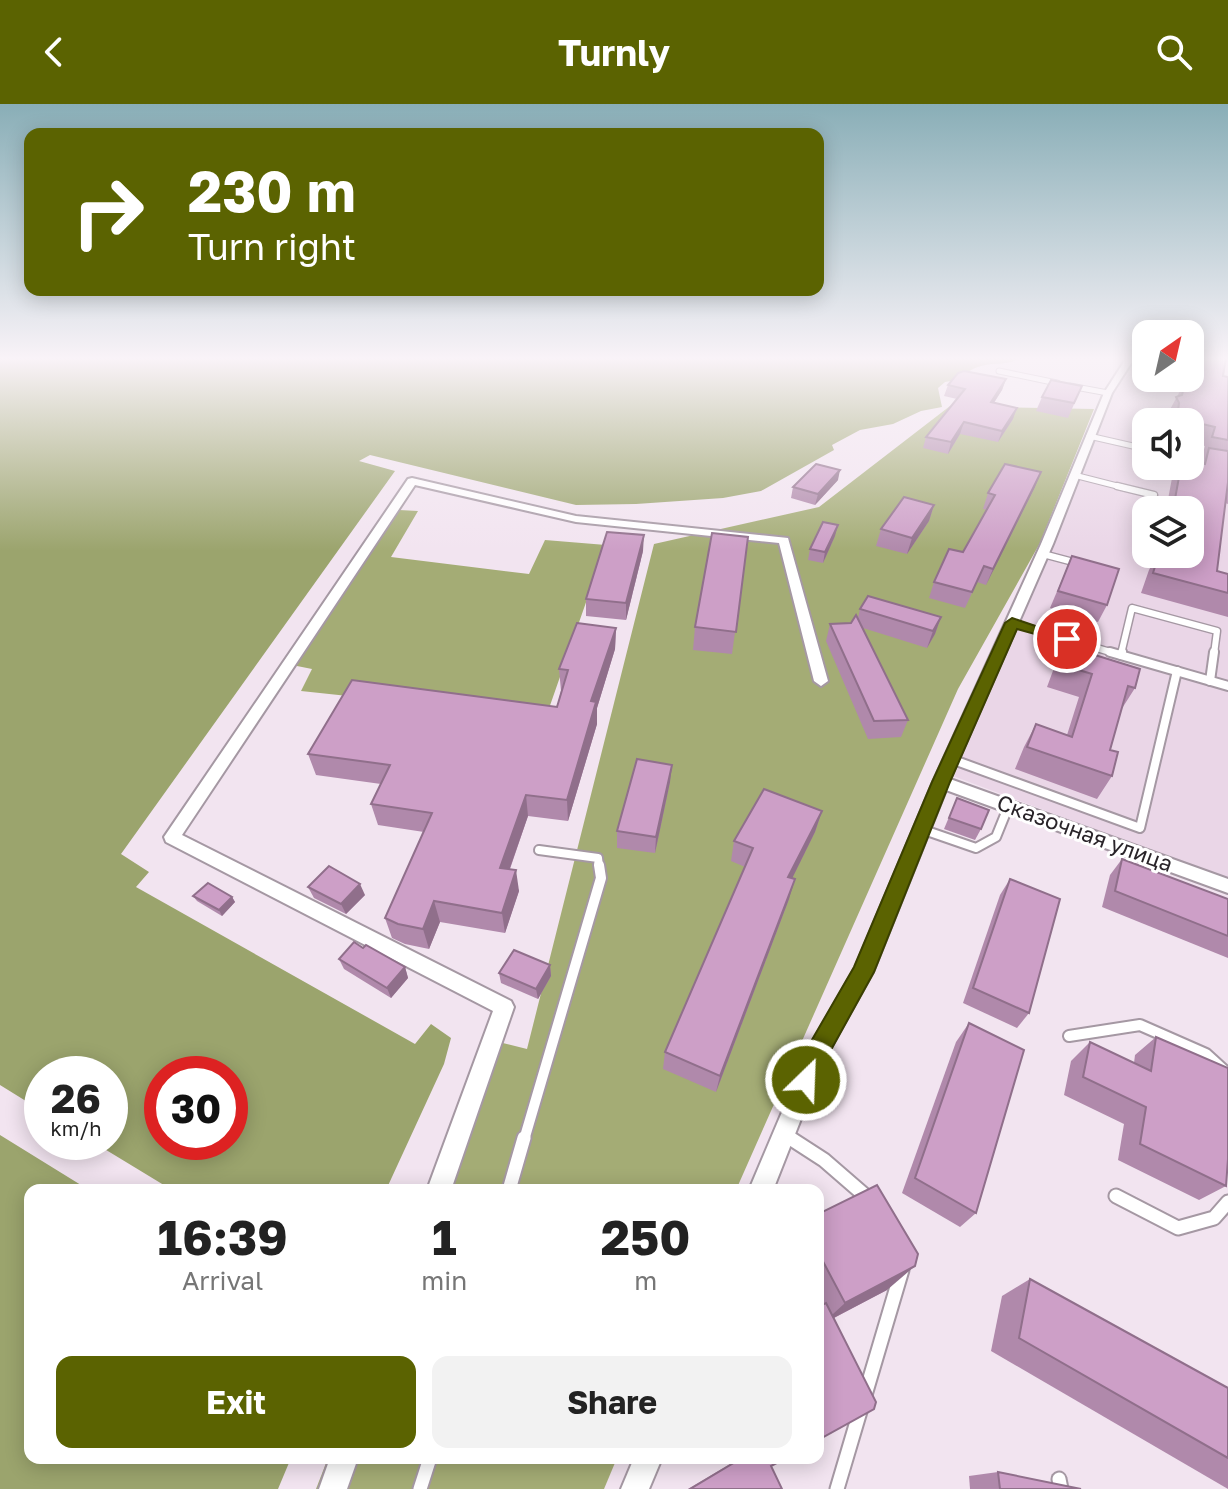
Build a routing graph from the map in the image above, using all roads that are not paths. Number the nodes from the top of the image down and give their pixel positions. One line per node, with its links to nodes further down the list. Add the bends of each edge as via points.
1 (1095, 422): 2 (street)
2 (1089, 436): 3 (lane); 6 (street)
3 (1132, 446)
4 (1204, 462): 5 (lane)
5 (1228, 467)
6 (1074, 475): 7 (lane); 8 (street)
7 (1154, 495)
8 (1043, 554): 9 (lane); 10 (street)
9 (1086, 566)
10 (1012, 623): 11 (lane); 16 (street)
11 (1121, 655): 12 (lane); 14 (lane, via 1132,608 1217,631)
12 (1177, 671): 14 (lane); 16 (lane, via 1140,828)
13 (821, 681): 25 (street, via 784,540 576,519 412,481 172,837 504,1007)
14 (1210, 681): 15 (lane)
15 (1228, 686)
16 (951, 759): 17 (street)
17 (941, 782): 18 (street, Сказочная улица); 19 (street)
18 (1009, 805): 19 (lane, via 996,837 976,848); 21 (street, Сказочная улица)
19 (924, 830): 24 (street)
20 (539, 850): 26 (lane, via 598,858 601,878)
21 (1228, 886)
22 (1069, 1036): 23 (lane, via 1140,1025 1206,1054)
23 (1228, 1074)
24 (784, 1134): 27 (street); 30 (lane, via 824,1160)
25 (441, 1184)
26 (511, 1184)
27 (763, 1184)
28 (1116, 1196): 29 (lane, via 1178,1228 1214,1218)
29 (1228, 1202)
30 (876, 1206)
31 (900, 1254): 38 (lane, via 904,1265)
32 (342, 1464): 35 (street)
33 (428, 1464): 36 (lane)
34 (645, 1464): 37 (street)
35 (333, 1489)
36 (420, 1489)
37 (635, 1489)
38 (837, 1489)

